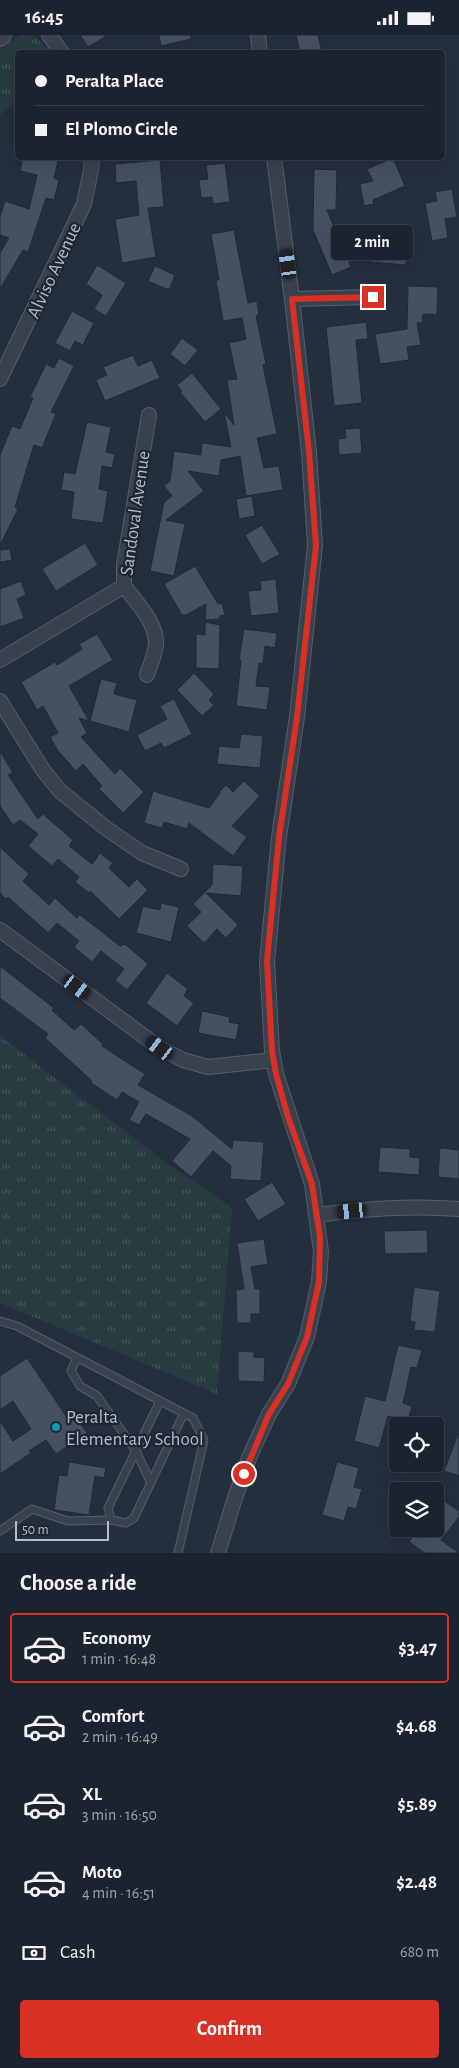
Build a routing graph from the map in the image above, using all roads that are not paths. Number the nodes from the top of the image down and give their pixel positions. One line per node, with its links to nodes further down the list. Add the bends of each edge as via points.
1 (4, 35): 4 (street)
2 (49, 35): 5 (street)
3 (258, 35): 6 (street)
4 (0, 39)
5 (60, 50)
6 (260, 50)
7 (92, 160): 11 (street, Alviso Avenue, via 84,204)
8 (274, 160): 10 (street)
9 (373, 297): 10 (street)
10 (292, 299): 19 (street, via 316,545 297,717 279,837 267,961)
11 (0, 379)
12 (149, 415): 13 (street, Sandoval Avenue, via 124,565)
13 (124, 586): 14 (street, Sandoval Avenue); 15 (street, via 154,631 156,642)
14 (0, 661)
15 (147, 675)
16 (0, 701): 17 (street, via 60,791 142,853)
17 (181, 869)
18 (0, 930): 19 (street, via 160,1048 183,1060 208,1067)
19 (274, 1060): 21 (street, via 288,1117 310,1177)
20 (459, 1209): 21 (street, via 389,1207)
21 (317, 1215): 31 (street, via 319,1282 307,1337 288,1384 269,1414 250,1458)
22 (0, 1321): 23 (lane, via 17,1326)
23 (77, 1358): 24 (lane); 26 (lane, via 71,1371 80,1385 97,1396)
24 (160, 1401): 25 (lane); 26 (lane)
25 (184, 1413): 27 (lane); 30 (lane, via 193,1418 204,1440)
26 (136, 1451): 27 (lane); 28 (lane, via 108,1508)
27 (151, 1483): 28 (lane, via 134,1518 126,1523)
28 (111, 1520): 29 (lane, via 68,1521 32,1509)
29 (0, 1531)
30 (178, 1553)
31 (218, 1553)

